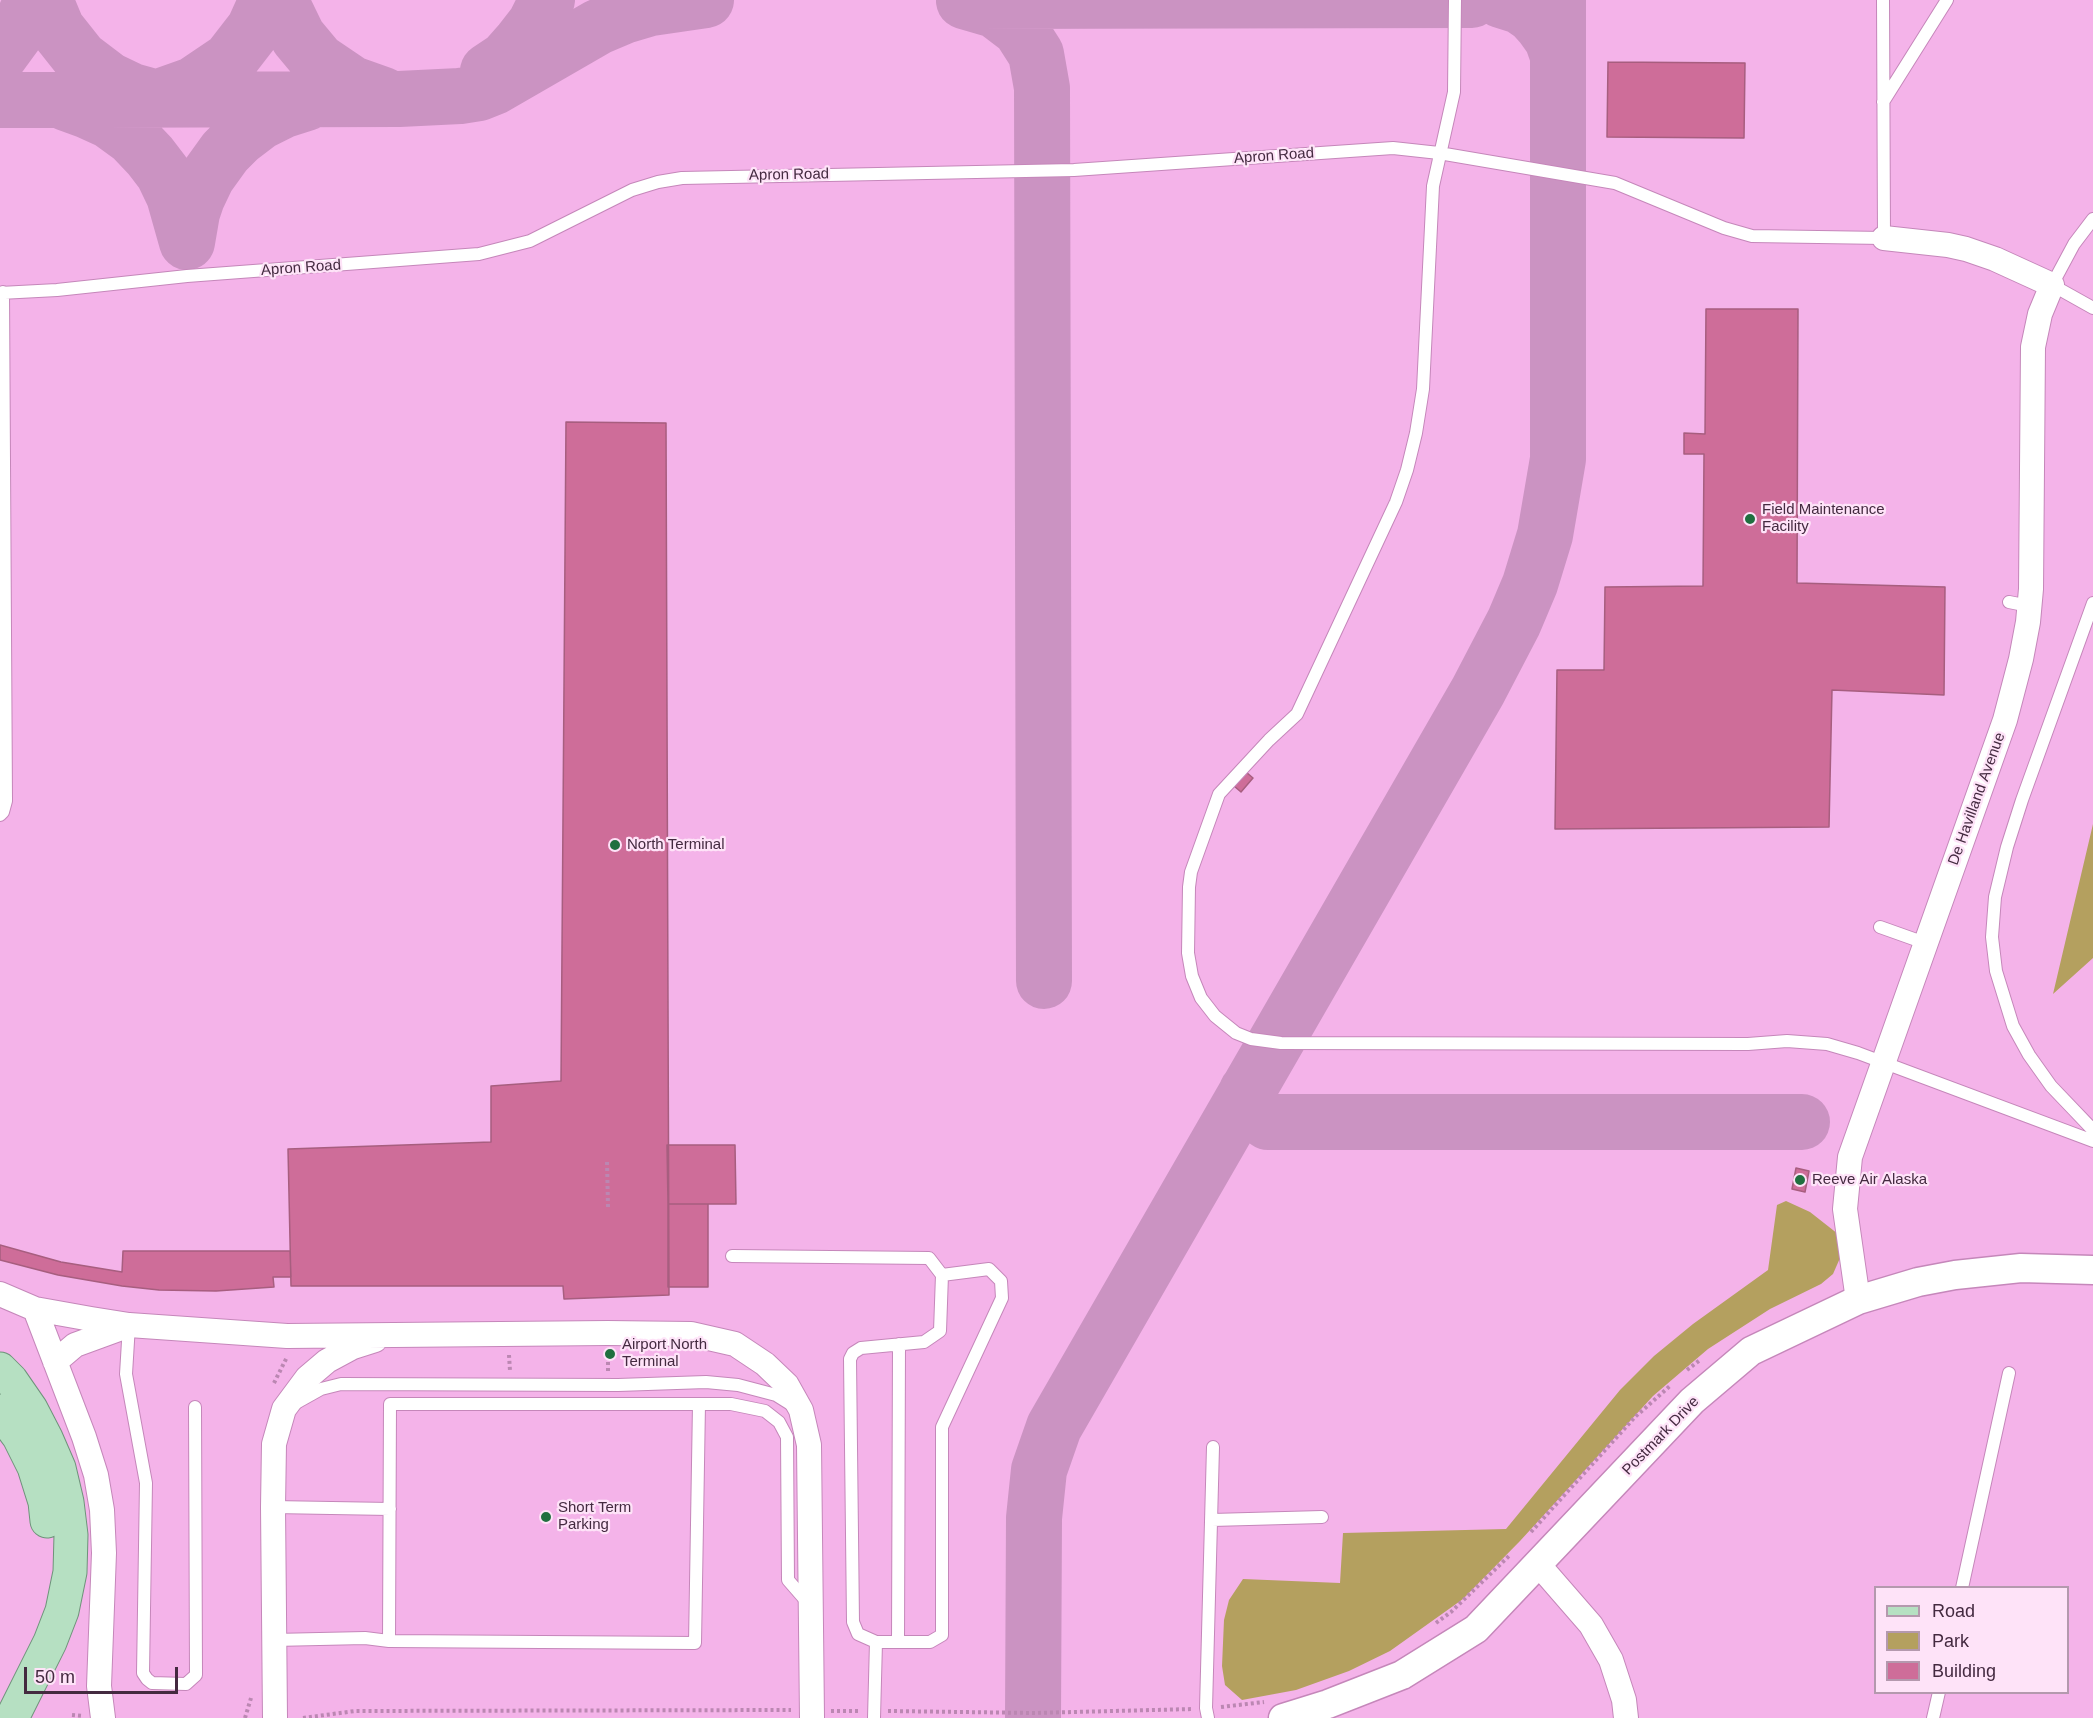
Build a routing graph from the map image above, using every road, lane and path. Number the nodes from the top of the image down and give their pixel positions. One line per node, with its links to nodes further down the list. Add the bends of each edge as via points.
1 (1455, 0): 5 (lane, via 1454,92)
2 (1884, 0): 4 (lane)
3 (1947, 0): 4 (lane)
4 (1883, 103): 7 (lane)
5 (1439, 153): 7 (lane, Apron Road, via 1615,183 1752,236); 9 (lane, Apron Road, via 1379,149 1074,170 682,178 632,190 530,241 478,254); 15 (lane, via 1431,204 1423,389 1407,471 1297,714 1219,794 1189,887 1188,953 1198,992 1211,1012 1236,1033 1281,1043 1787,1041 1827,1044)
6 (2093, 219): 8 (lane)
7 (1884, 238): 8 (street, via 1966,249)
8 (2052, 285): 10 (lane); 14 (street, De Havilland Avenue, via 2033,347 2033,502 2019,604 2021,659 2005,720)
9 (2, 292): 12 (lane, via 6,801)
10 (2093, 308)
11 (2093, 603): 16 (lane, via 2007,847 1995,897 1992,937 1996,971 2013,1026 2051,1086)
12 (0, 815)
13 (1880, 927): 14 (lane)
14 (1925, 943): 15 (street, De Havilland Avenue)
15 (1882, 1062): 17 (lane); 24 (street, De Havilland Avenue, via 1852,1146 1846,1183 1845,1209)
16 (2093, 1130)
17 (2093, 1141)
18 (607, 1162): 19 (path)
19 (608, 1207)
20 (732, 1256): 22 (lane, via 929,1258)
21 (2093, 1270): 24 (street, Postmark Drive, via 2020,1268 1955,1275)
22 (942, 1275): 28 (lane, via 940,1331 924,1342); 57 (lane, via 989,1269 1001,1281 1002,1298 942,1427 942,1635 930,1642)
23 (0, 1294): 25 (street)
24 (1858, 1300): 50 (street, Postmark Drive, via 1751,1351)
25 (35, 1309): 26 (street); 32 (street)
26 (129, 1325): 27 (street, via 287,1336); 32 (street, via 75,1345); 40 (lane, via 126,1374 146,1483 143,1673 152,1683 186,1683 196,1675)
27 (397, 1334): 41 (street, via 353,1347 327,1361 307,1378); 42 (street, via 691,1334 735,1344 765,1364 786,1385)
28 (899, 1344): 56 (lane, via 861,1348 850,1359 853,1622 858,1634); 57 (lane)
29 (509, 1350): 36 (path)
30 (608, 1350): 34 (path)
31 (1704, 1357): 35 (path)
32 (55, 1362): 65 (street, via 84,1437 102,1510 99,1686)
33 (0, 1369): 64 (main road, via 31,1409 59,1468 70,1535 70,1572 62,1611)
34 (608, 1371)
35 (1687, 1371)
36 (510, 1372)
37 (2009, 1373): 51 (lane)
38 (1678, 1379): 49 (path, via 1635,1417)
39 (699, 1404): 46 (lane, via 390,1404); 52 (lane, via 730,1404 765,1411 780,1422 787,1437 788,1580); 55 (lane, via 695,1643)
40 (195, 1407)
41 (284, 1409): 42 (lane, via 321,1389 341,1384 706,1382 776,1395); 45 (street, via 274,1444)
42 (801, 1410): 52 (street, via 809,1445)
43 (0, 1411): 59 (main road, via 29,1457 45,1502 49,1569 32,1638)
44 (1213, 1447): 48 (lane)
45 (273, 1507): 46 (lane); 54 (street)
46 (390, 1509): 55 (lane)
47 (1322, 1517): 48 (lane)
48 (1212, 1520): 61 (lane)
49 (1524, 1540)
50 (1527, 1556): 53 (path); 60 (street, Postmark Drive, via 1476,1629 1402,1675 1328,1704); 68 (street, via 1591,1625 1611,1660)
51 (1962, 1586)
52 (811, 1607): 62 (street)
53 (1433, 1625)
54 (274, 1640): 55 (lane); 66 (street)
55 (389, 1641)
56 (876, 1642): 57 (lane); 63 (lane)
57 (898, 1642)
58 (1939, 1694): 69 (lane)
59 (0, 1702)
60 (1274, 1710): 61 (path, via 1256,1704)
61 (1207, 1713): 63 (path, via 1181,1710)
62 (812, 1714): 63 (path); 67 (path, via 355,1711)
63 (874, 1714)
64 (12, 1718)
65 (103, 1718)
66 (275, 1718)
67 (303, 1718)
68 (1626, 1718)
69 (1933, 1718)

